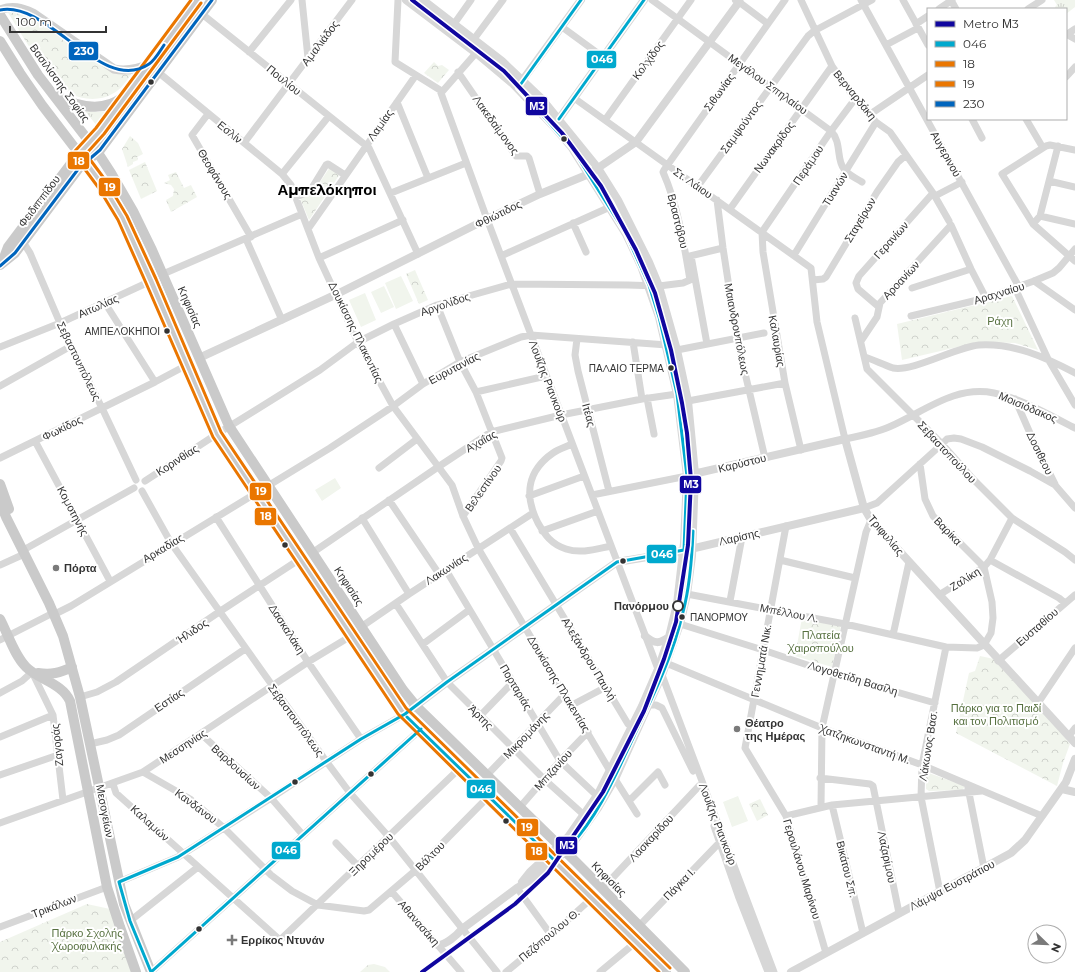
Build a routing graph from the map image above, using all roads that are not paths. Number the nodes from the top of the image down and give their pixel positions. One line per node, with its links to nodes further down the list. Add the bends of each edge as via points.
1 (197, 0): 47 (main road, Φειδιππίδου)
2 (212, 0): 26 (main road, Φειδιππίδου)
3 (290, 0): 42 (street)
4 (302, 0): 45 (street)
5 (352, 0): 45 (street, Αμαλιάδος)
6 (398, 0): 52 (street, via 395,62)
7 (406, 0): 43 (street)
8 (471, 0): 30 (street)
9 (503, 0): 37 (street)
10 (581, 0): 33 (street)
11 (644, 0): 44 (street)
12 (652, 0): 29 (street, Μεγάλου Σπηλαίου)
13 (691, 0): 29 (street, Κολχίδος)
14 (785, 0): 31 (street, Σιθωνίας)
15 (800, 0): 35 (street, Βερναρδάκη)
16 (872, 0): 22 (street, Σαμψούντος)
17 (903, 0): 32 (street)
18 (951, 0): 23 (street)
19 (1042, 0): 24 (street)
20 (425, 1): 30 (street)
21 (738, 1): 31 (street); 38 (street, Φθιώτιδος)
22 (862, 2): 35 (street, Σαμψούντος); 41 (street, Αυγερινού)
23 (940, 8)
24 (1031, 8)
25 (0, 10): 47 (main road, via 11,7 33,13 114,69 136,70)
26 (202, 14): 42 (street, Πουλίου); 50 (main road, Φειδιππίδου)
27 (0, 15): 53 (main road, Βασιλίσσης Σοφίας)
28 (927, 17): 32 (street)
29 (678, 18): 38 (street, Μεγάλου Σπηλαίου); 72 (street, Κολχίδος)
30 (454, 24): 37 (street)
31 (768, 24): 46 (street, Σιθωνίας)
32 (917, 26): 40 (street); 41 (street)
33 (562, 27): 44 (street); 56 (street)
34 (1075, 28): 36 (street)
35 (814, 31): 48 (street, Βερναρδάκη); 58 (street, Σαμψούντος)
36 (1067, 34)
37 (474, 39): 56 (street)
38 (710, 42): 46 (street, Μεγάλου Σπηλαίου); 80 (street, Φθιώτιδος)
39 (1, 43): 53 (main road, via 16,53); 88 (main road, via 38,100)
40 (927, 43)
41 (886, 45): 60 (street, Αυγερινού)
42 (249, 52): 57 (street, Πουλίου)
43 (476, 53): 51 (street); 59 (street)
44 (603, 57): 64 (street)
45 (308, 58): 57 (street, Αμαλιάδος)
46 (740, 63): 58 (street, Μεγάλου Σπηλαίου); 92 (street, Σιθωνίας)
47 (150, 64): 61 (main road, Φειδιππίδου)
48 (832, 66): 65 (street, Βερναρδάκη); 67 (street, Νωνακρίδος)
49 (1075, 66): 55 (street)
50 (158, 72): 68 (street, Εσλίν); 87 (main road, Φειδιππίδου)
51 (458, 72): 63 (street); 105 (street, Λακεδαίμονος, via 516,156 529,158)
52 (416, 75): 63 (street); 66 (street, Λαμίας)
53 (38, 76): 62 (main road, Βασιλίσσης Σοφίας)
54 (927, 76): 60 (street)
55 (1067, 76)
56 (523, 81): 59 (street); 71 (street)
57 (289, 84): 70 (street, Πουλίου); 82 (street, Αμαλιάδος)
58 (771, 86): 67 (street, Μεγάλου Σπηλαίου); 102 (street, Σαμψούντος)
59 (518, 88): 96 (street, via 561,136)
60 (909, 88): 69 (street); 73 (street, Αυγερινού)
61 (131, 90): 62 (main road, via 121,99 108,105 95,106 72,103); 81 (main road, Φειδιππίδου)
62 (50, 92): 81 (main road, Βασιλίσσης Σοφίας)
63 (441, 92): 91 (street, Λουΐζης Ριανκούρ)
64 (574, 98): 71 (street); 72 (street, Στ. Λάιου)
65 (855, 99): 69 (street, Βερναρδάκη); 78 (street, Περάμου)
66 (397, 102): 83 (street, Λαμίας); 98 (street)
67 (802, 108): 78 (street, Μεγάλου Σπηλαίου); 110 (street, Νωνακρίδος)
68 (208, 114): 82 (street, Εσλίν); 121 (street, Θεοφάνους, via 192,135)
69 (869, 114): 77 (street, Βερναρδάκη)
70 (329, 116): 83 (street, Πουλίου); 95 (street)
71 (559, 119): 93 (street)
72 (605, 120): 80 (street, Στ. Λάιου)
73 (927, 120)
74 (927, 120): 101 (street, Αυγερινού)
75 (973, 120): 79 (street)
76 (1027, 120): 85 (street)
77 (876, 122): 89 (street, Βερναρδάκη, via 890,132); 94 (street, Τυανών)
78 (831, 130): 94 (street, via 836,136 842,166); 120 (street, Περάμου)
79 (982, 138)
80 (636, 142): 92 (street, Στ. Λάιου); 93 (street, Φθιώτιδος)
81 (90, 143): 87 (main road, Κηφισίας); 88 (main road, Φειδιππίδου)
82 (244, 143): 95 (street, Εσλίν)
83 (366, 145): 97 (street, Λαμίας); 104 (street)
84 (1058, 146): 85 (street, via 1050,145); 86 (street); 99 (street)
85 (1043, 148): 117 (street, via 1002,174)
86 (1075, 150)
87 (98, 153): 90 (main road, Φειδιππίδου); 135 (main road, Κηφισίας, via 134,211)
88 (79, 154): 90 (main road); 132 (main road, Φειδιππίδου, via 8,247)
89 (906, 155): 106 (street, Βερναρδάκη); 137 (street, Σταγείρων, via 877,192 826,277)
90 (86, 162): 122 (main road, Φειδιππίδου); 138 (main road, via 122,218)
91 (466, 163): 98 (street); 113 (street, Λουΐζης Ριανκούρ)
92 (668, 164): 102 (street, Στ. Λάιου); 129 (street, Βραστόβου, via 663,172)
93 (598, 168): 96 (street, Φθιώτιδος); 142 (street, via 618,200)
94 (846, 171): 100 (street); 127 (street, Τυανών)
95 (282, 174): 107 (street, Εσλίν)
96 (589, 174): 105 (street, Φθιώτιδος); 109 (street)
97 (345, 175): 107 (street, via 328,164 310,190); 119 (street, Λαμίας)
98 (428, 178): 104 (street)
99 (1049, 180): 103 (street); 112 (street)
100 (862, 182)
101 (962, 182): 106 (street, Γερανίων); 144 (street, Αυγερινού)
102 (698, 186): 108 (street, Στ. Λάιου)
103 (1075, 187)
104 (391, 193): 114 (street)
105 (540, 194): 113 (street, Φθιώτιδος)
106 (934, 195): 116 (street, Βερναρδάκη); 149 (street, Γερανίων, via 859,276 856,283 858,289)
107 (296, 197): 111 (street, Δουκίσσης Πλακεντίας)
108 (717, 200): 110 (street, Στ. Λάιου); 123 (street, Μαιανδρουπόλεως)
109 (610, 207): 115 (street); 141 (street, via 626,234)
110 (730, 209): 120 (street, Στ. Λάιου)
111 (302, 214): 119 (street, Δουκίσσης Πλακεντίας); 121 (street)
112 (1040, 216): 117 (street); 118 (street)
113 (487, 219): 126 (street, Φθιώτιδος); 128 (street, Λουΐζης Ριανκούρ)
114 (403, 220): 126 (street); 130 (street)
115 (573, 223): 125 (street); 128 (street)
116 (950, 223): 134 (street, Βερναρδάκη); 149 (street, Αροανίων)
117 (1033, 224): 131 (street)
118 (1075, 224)
119 (308, 229): 130 (street, Δουκίσσης Πλακεντίας)
120 (762, 232): 127 (street, Στ. Λάιου); 176 (street, Καλαυρίας)
121 (249, 238): 135 (street); 153 (street, Θεοφάνους)
122 (23, 242): 132 (main road, Φειδιππίδου, via 15,253); 154 (street, Σεβαστουπόλεως)
123 (723, 248): 129 (street); 159 (street, Μαιανδρουπόλεως)
124 (1075, 249): 131 (street, Αραχναίου)
125 (586, 252)
126 (418, 254): 145 (street, Φθιώτιδος)
127 (794, 255): 133 (street, Στ. Λάιου)
128 (501, 256): 140 (street, Λουΐζης Ριανκούρ)
129 (688, 256): 136 (street, Βραστόβου); 163 (street, Βραστόβου)
130 (319, 258): 145 (street, Δουκίσσης Πλακεντίας)
131 (1072, 258): 139 (street, Αραχναίου, via 1053,273)
132 (0, 265)
133 (811, 268): 137 (street, Τριφυλίας)
134 (971, 269): 143 (street); 146 (street, Βερναρδάκη)
135 (163, 274): 169 (main road, Κηφισίας)
136 (690, 280): 142 (street, Αργολίδος)
137 (813, 280): 197 (street, Τριφυλίας, via 817,322)
138 (151, 281): 147 (street, Αιτωλίας); 172 (main road)
139 (1034, 281): 144 (street, Αραχναίου); 150 (street)
140 (512, 284): 141 (street, Αργολίδος); 148 (street, Αργολίδος); 157 (street, Λουΐζης Ριανκούρ)
141 (649, 286): 142 (street, Αργολίδος); 164 (street)
142 (659, 286): 167 (street)
143 (912, 288)
144 (1017, 288): 146 (street, Αραχναίου); 170 (street, Αυγερινού)
145 (337, 294): 153 (street, Φθιώτιδος); 161 (street, Δουκίσσης Πλακεντίας)
146 (986, 298): 151 (street, Αραχναίου)
147 (105, 303): 154 (street, Αιτωλίας); 175 (street)
148 (437, 305): 155 (street, Αργολίδος); 171 (street, Βελεστίνου)
149 (879, 306): 160 (street, Αροανίων, via 875,321)
150 (1075, 310)
151 (911, 316)
152 (855, 318): 160 (street, Σεβαστοπούλου)
153 (282, 320): 169 (street, Φθιώτιδος)
154 (60, 323): 165 (street, Σεβαστουπόλεως); 166 (street, Αιτωλίας)
155 (394, 324): 161 (street, Αργολίδος); 177 (street)
156 (764, 333): 159 (street)
157 (531, 335): 158 (street, Ευρυτανίας); 171 (street, Ευρυτανίας); 174 (street, Λουΐζης Ριανκούρ)
158 (577, 339): 162 (street, Ευρυτανίας); 188 (street, Ιτέας, via 575,355)
159 (737, 339): 163 (street); 179 (street, Μαιανδρουπόλεως)
160 (861, 341): 168 (street, Σεβαστοπούλου)
161 (358, 342): 186 (street, Δουκίσσης Πλακεντίας); 191 (street, Αργολίδος, via 320,370)
162 (633, 342): 164 (street, Ευρυτανίας); 182 (street)
163 (707, 344): 167 (street)
164 (666, 345): 181 (street)
165 (71, 346): 178 (street); 187 (street, Σεβαστουπόλεως)
166 (0, 347)
167 (677, 350): 184 (street)
168 (865, 356): 170 (street, via 894,368 903,368 978,345 1013,347); 190 (street, Σεβαστοπούλου, via 867,369)
169 (199, 358): 191 (main road, Κηφισίας)
170 (1048, 359): 173 (street); 185 (street, Αυγερινού)
171 (460, 362): 177 (street, Ευρυτανίας); 180 (street, Βελεστίνου)
172 (187, 365): 175 (street, Φωκίδος); 194 (main road)
173 (1075, 373)
174 (546, 376): 180 (street); 189 (street, Λουΐζης Ριανκούρ)
175 (154, 382): 187 (street, Φωκίδος)
176 (784, 383): 179 (street); 201 (street, Καλαυρίας)
177 (423, 384): 186 (street, Ευρυτανίας)
178 (0, 386)
179 (749, 390): 184 (street); 203 (street, Μαιανδρουπόλεως)
180 (476, 392): 193 (street, Βελεστίνου)
181 (677, 394): 182 (street, Αχαΐας); 207 (street)
182 (645, 399): 188 (street, Αχαΐας); 195 (street)
183 (1015, 399): 190 (street, Μοισιόδακος, via 990,392 968,392 937,401); 192 (street, Μοισιόδακος); 213 (street, Δοσιθεου)
184 (688, 401): 207 (street)
185 (1075, 405)
186 (393, 406): 196 (street, Δουκίσσης Πλακεντίας); 212 (street, Ευρυτανίας)
187 (102, 408): 198 (street, Φωκίδος); 209 (street, Σεβαστουπόλεως)
188 (588, 410): 189 (street, Αχαΐας); 216 (street, Ιτέας)
189 (561, 415): 193 (street, Αχαΐας); 199 (street, Λουΐζης Ριανκούρ)
190 (912, 415): 197 (street, Μοισιόδακος, via 885,429); 200 (street, Σεβαστοπούλου)
191 (229, 426): 194 (street, Κορινθίας); 212 (main road, Κηφισίας)
192 (1075, 428)
193 (492, 432): 205 (street, Αχαΐας); 227 (street, Βελεστίνου, via 501,461)
194 (217, 434): 210 (street, Κορινθίας); 217 (main road)
195 (654, 434)
196 (417, 439): 205 (street, Δουκίσσης Πλακεντίας); 206 (street)
197 (845, 439): 201 (street, Καρύστου); 222 (street, Τριφυλίας)
198 (35, 441): 202 (street, Φωκίδος); 229 (street, Κομοτηνής)
199 (572, 444): 208 (street, Λουΐζης Ριανκούρ); 220 (street, via 543,461 530,481)
200 (942, 444): 204 (street, Λαρίσης); 213 (street, Λαρίσης, via 947,439 961,439 982,447); 231 (street, Σεβαστοπούλου)
201 (801, 450): 203 (street, Καρύστου)
202 (0, 458)
203 (766, 458): 207 (street, Καρύστου)
204 (920, 464): 222 (street, Λαρίσης, via 877,503); 252 (street, Βαρίκα, via 925,499 933,516)
205 (438, 467): 219 (street, Αχαΐας); 227 (street, Δουκίσσης Πλακεντίας, via 452,485)
206 (379, 468)
207 (691, 475): 216 (street, Καρύστου); 241 (street); 242 (street)
208 (584, 476): 218 (street, Λουΐζης Ριανκούρ); 220 (street)
209 (136, 480): 210 (street, via 140,478); 214 (street, via 133,483)
210 (145, 481): 215 (street, via 146,487)
211 (0, 484): 239 (main road)
212 (268, 485): 217 (street, Αρκαδίας); 243 (main road, Κηφισίας)
213 (1055, 485): 223 (street, Λαρίσης)
214 (134, 488): 215 (street); 229 (street)
215 (142, 491): 237 (street, Σεβαστουπόλεως)
216 (609, 491): 218 (street, Καρύστου)
217 (256, 492): 228 (street, Αρκαδίας); 245 (main road)
218 (592, 495): 224 (street, Λουΐζης Ριανκούρ)
219 (389, 500): 230 (street, Αχαΐας); 253 (street, Πορταριάς)
220 (530, 500): 225 (street)
221 (0, 502): 282 (main road, via 49,603)
222 (864, 508): 232 (street, Τριφυλίας); 233 (street, Λαρίσης)
223 (1075, 508)
224 (598, 511): 235 (street); 238 (street, Λουΐζης Ριανκούρ)
225 (533, 513): 234 (street, Λακωνίας); 235 (street)
226 (0, 514): 244 (main road)
227 (463, 516): 240 (street, Δουκίσσης Πλακεντίας)
228 (216, 517): 237 (street, Αρκαδίας); 256 (street, Δασκαλάκη)
229 (78, 518): 239 (street); 255 (street, Κομοτηνής)
230 (362, 518): 243 (street, Αχαΐας); 257 (street)
231 (1012, 518): 247 (street, Ζαλίκη); 248 (street, Σεβαστοπούλου)
232 (871, 520): 250 (street, Τριφυλίας); 254 (street)
233 (786, 526): 236 (street, Λαρίσης); 246 (street, Γεννηματά Νικ.)
234 (510, 528): 240 (street, Λακωνίας); 264 (street, Αλεξάνδρου Παυλή)
235 (542, 531): 238 (street, via 547,539 566,549 586,551)
236 (742, 536): 241 (street, Λαρίσης); 261 (street)
237 (171, 543): 255 (street, Αρκαδίας); 268 (street, Σεβαστουπόλεως)
238 (611, 546): 249 (street, Λουΐζης Ριανκούρ)
239 (27, 548): 267 (main road)
240 (478, 548): 253 (street, Λακωνίας); 274 (street, Δουκίσσης Πλακεντίας)
241 (692, 548): 242 (street, Λαρίσης); 258 (street)
242 (684, 550): 249 (street, Λαρίσης); 278 (street, via 676,610)
243 (312, 553): 273 (main road, Κηφισίας)
244 (20, 556): 251 (street); 269 (main road)
245 (300, 559): 256 (street, Ήλιδος); 276 (main road)
246 (780, 560): 254 (street); 265 (street, Γεννηματά Νικ.)
247 (990, 560): 252 (street, Ζαλίκη); 262 (street)
248 (1075, 560)
249 (617, 562): 264 (street, Λαρίσης); 277 (street, Λουΐζης Ριανκούρ)
250 (909, 562): 259 (street, Τριφυλίας); 275 (street)
251 (0, 566)
252 (984, 566): 259 (street, Ζαλίκη); 281 (street, via 993,618 991,632)
253 (442, 572): 257 (street, Λακωνίας); 266 (street, Πορταριάς)
254 (855, 578): 272 (street)
255 (110, 581): 267 (street, Αρκαδίας)
256 (259, 585): 268 (street, Ήλιδος); 289 (street, Δασκαλάκη)
257 (409, 594): 263 (street, Λακωνίας)
258 (687, 594): 261 (street, Μπέλλου Λ.); 271 (street)
259 (939, 595): 281 (street, Τριφυλίας)
260 (1075, 595): 262 (street, Ευσταθίου)
261 (730, 602): 265 (street, Μπέλλου Λ.)
262 (1065, 603): 288 (street, Ευσταθίου)
263 (396, 604): 273 (street, Λακωνίας); 280 (street, Άρτης)
264 (556, 604): 274 (street, Λαρίσης); 298 (street, Αλεξάνδρου Παυλή)
265 (771, 609): 272 (street, Μπέλλου Λ.); 287 (street, Γεννηματά Νικ.)
266 (469, 610): 280 (street); 286 (street, Πορταριάς)
267 (59, 612): 282 (main road)
268 (219, 612): 285 (street, Σεβαστουπόλεως); 301 (street, Ήλιδος, via 116,682)
269 (49, 615): 279 (street); 282 (main road)
270 (0, 619): 279 (main road, Μεσογείων)
271 (680, 624): 287 (street, Λογοθετίδη Βασίλη); 290 (street)
272 (845, 624): 275 (street, Μπέλλου Λ.); 294 (street)
273 (361, 626): 306 (main road, Κηφισίας)
274 (525, 627): 286 (street, Λαρίσης); 300 (street, Δουκίσσης Πλακεντίας)
275 (894, 635): 283 (street, Μπέλλου Λ.)
276 (351, 636): 289 (street, Μεσσηνίας); 308 (main road)
277 (645, 636): 278 (street, via 657,643); 293 (street, Λουΐζης Ριανκούρ)
278 (669, 637): 293 (street)
279 (4, 638): 292 (main road, Μεσογείων)
280 (423, 644): 295 (street, Άρτης)
281 (984, 645): 283 (street, Μπέλλου Λ., via 977,648); 288 (street, Τριφυλίας)
282 (66, 646): 291 (main road, Μεσογείων)
283 (946, 647): 303 (street, Λάκωνος Βασ.)
284 (1075, 648): 304 (street)
285 (245, 649): 297 (street, Σεβαστουπόλεως); 322 (street, Εστίας, via 119,735)
286 (493, 649): 295 (street, Λαρίσης); 296 (street, Πορταριάς)
287 (763, 650): 294 (street, Λογοθετίδη Βασίλη); 302 (street, Γεννηματά Νικ.)
288 (998, 660): 304 (street, Τριφυλίας)
289 (308, 662): 297 (street, Μεσσηνίας); 320 (street, Δασκαλάκη)
290 (666, 663): 293 (street); 302 (street, Χατζηκωνσταντή Μ.)
291 (72, 667): 292 (main road, via 52,674); 301 (main road, Μεσογείων)
292 (32, 672): 299 (street, via 22,681); 309 (street, Ζαγοράς); 344 (main road, Μεσογείων, via 60,688 68,697)
293 (660, 672): 305 (street); 312 (street); 409 (street, Λουΐζης Ριανκούρ)
294 (834, 674): 303 (street, Λογοθετίδη Βασίλη); 313 (street)
295 (447, 682): 306 (street, Λαρίσης); 310 (street, Άρτης)
296 (513, 682): 310 (street); 311 (street, Πορταριάς)
297 (272, 687): 317 (street, Μεσσηνίας); 327 (street, Σεβαστουπόλεως)
298 (606, 687): 307 (street); 312 (street, Αλεξάνδρου Παυλή, via 628,724)
299 (0, 693)
300 (565, 694): 307 (street, Δουκίσσης Πλακεντίας); 311 (street, Μικρομάνης)
301 (80, 697): 322 (main road, Μεσογείων)
302 (754, 700): 313 (street, Χατζηκωνσταντή Μ.); 324 (street, Γεννηματά Νικ.)
303 (934, 703): 329 (street, Λάκωνος Βασ.)
304 (1038, 703): 318 (street, Τριφυλίας)
305 (649, 705): 337 (street); 341 (street, Λουΐζης Ριανκούρ, via 662,708)
306 (416, 706): 308 (street, Λαρίσης); 334 (main road, Κηφισίας)
307 (572, 706): 316 (street, Δουκίσσης Πλακεντίας)
308 (405, 714): 315 (main road); 320 (street)
309 (53, 715): 319 (street); 325 (street, Ζαγοράς)
310 (480, 716): 323 (street, Άρτης)
311 (538, 723): 323 (street, Μικρομάνης); 328 (street, Πορταριάς)
312 (632, 726): 331 (street)
313 (822, 728): 329 (street, Χατζηκωνσταντή Μ.); 335 (street)
314 (1075, 728): 318 (street)
315 (421, 729): 330 (main road); 347 (street)
316 (588, 732): 328 (street, Μπιζανίου); 331 (street, Δουκίσσης Πλακεντίας)
317 (201, 734): 332 (street, Μεσσηνίας); 352 (street, Βαρδουσίων)
318 (1069, 736): 321 (street, Τριφυλίας)
319 (0, 737)
320 (361, 739): 327 (street)
321 (1075, 743)
322 (90, 744): 342 (main road, Μεσογείων)
323 (513, 748): 334 (street, Μικρομάνης); 336 (street, Άρτης)
324 (745, 748): 361 (street, Γερουλάνου Μαρίνου)
325 (58, 755): 333 (street); 353 (street, Ζαγοράς)
326 (1075, 759): 343 (street, Λάμψα Ευστράτιου)
327 (326, 761): 347 (street, Σεβαστουπόλεως); 352 (street)
328 (560, 761): 336 (street, Μπιζανίου); 349 (street, Πορταριάς)
329 (922, 765): 339 (street, Χατζηκωνσταντή Μ.); 351 (street, Λάκωνος Βασ.)
330 (460, 768): 350 (main road); 366 (street, Ξηρομέρου)
331 (610, 771): 349 (street)
332 (144, 772): 338 (street, Μεσσηνίας); 364 (street, Κανδάνου, via 190,799)
333 (0, 775)
334 (487, 775): 357 (main road, Κηφισίας)
335 (820, 778): 355 (street, via 870,784 873,786); 358 (street)
336 (544, 779): 357 (street, Μπιζανίου); 360 (street, Άρτης)
337 (615, 779): 354 (street); 369 (street, via 574,842)
338 (113, 784): 342 (street, Μεσσηνίας); 370 (street, Καλαμών, via 116,793)
339 (967, 784): 345 (street, Χατζηκωνσταντή Μ.); 348 (street)
340 (665, 785): 354 (street, via 658,772)
341 (699, 786): 367 (street, Λουΐζης Ριανκούρ); 380 (street, Λασκαρίδου)
342 (99, 787): 344 (street, Μεσσηνίας); 377 (main road, Μεσογείων)
343 (1062, 789): 346 (street); 362 (street, Λάμψα Ευστράτιου)
344 (88, 791): 353 (street, Μεσσηνίας); 378 (main road, Μεσογείων)
345 (985, 791): 348 (street); 362 (street, Χατζηκωνσταντή Μ.)
346 (1075, 792)
347 (350, 793): 365 (street); 366 (street, Σεβαστουπόλεως)
348 (969, 793): 351 (street); 374 (street)
349 (598, 794): 360 (street)
350 (489, 796): 371 (main road); 376 (street, Βάλτου)
351 (921, 797): 355 (street); 382 (street, Λάκωνος Βασ.)
352 (271, 798): 364 (street); 365 (street, Βαρδουσίων)
353 (62, 800): 363 (street, Μεσσηνίας)
354 (629, 801): 359 (street)
355 (876, 801): 356 (street); 387 (street, Λαζαρίμου)
356 (832, 805): 358 (street); 392 (street, Βικάτου Σπ.)
357 (520, 807): 369 (main road, Κηφισίας)
358 (821, 807): 361 (street)
359 (637, 814)
360 (584, 815): 369 (street, via 568,836)
361 (786, 816): 397 (street, Γερουλάνου Μαρίνου)
362 (1042, 816): 374 (street, Λάμψα Ευστράτιου, via 1018,848)
363 (0, 823)
364 (224, 828): 370 (street); 375 (street, Κανδάνου)
365 (303, 835): 375 (street)
366 (389, 837): 373 (street, Ξηρομέρου); 376 (street, Σεβαστουπόλεως)
367 (720, 842): 389 (street, Πάγκα Ι.); 408 (street, Λουΐζης Ριανκούρ)
368 (336, 843): 373 (street)
369 (562, 849): 371 (street); 380 (main road, Κηφισίας)
370 (184, 854): 372 (street, Καλαμών); 377 (street)
371 (552, 858): 379 (street, via 530,872); 384 (main road)
372 (198, 866): 383 (street, Καλαμών); 388 (street)
373 (358, 866): 385 (street, Ξηρομέρου)
374 (984, 868): 382 (street, Λάμψα Ευστράτιου)
375 (265, 870): 383 (street); 385 (street, Κανδάνου, via 292,891)
376 (416, 870): 381 (street, Βάλτου); 391 (street, Σεβαστουπόλεως)
377 (119, 882): 388 (main road, Μεσογείων)
378 (107, 887): 390 (street, Τρικάλων); 399 (main road, Μεσογείων)
379 (517, 888): 391 (street); 393 (street)
380 (602, 889): 389 (main road, Κηφισίας)
381 (392, 892): 386 (street, Βάλτου); 396 (street, Αθανασάκη)
382 (940, 892): 387 (street, Λάμψα Ευστράτιου)
383 (233, 898): 394 (street, Καλαμών); 400 (street)
384 (592, 898): 393 (street, Πεζόπουλου Θ.); 395 (main road)
385 (318, 905): 386 (street, Κανδάνου); 394 (street, Ξηρομέρου)
386 (367, 911)
387 (899, 913): 392 (street, Λάμψα Ευστράτιου)
388 (130, 921): 400 (main road, Μεσογείων)
389 (639, 926): 407 (main road, Κηφισίας)
390 (0, 927)
391 (462, 929): 396 (street); 398 (street, Σεβαστουπόλεως)
392 (863, 933): 397 (street, Λάμψα Ευστράτιου)
393 (551, 935): 404 (street, Πεζόπουλου Θ.)
394 (280, 940)
395 (636, 942): 405 (street); 406 (main road)
396 (438, 945): 401 (street, Αθανασάκη)
397 (826, 953): 410 (street, Λάμψα Ευστράτιου)
398 (488, 961): 402 (street); 403 (street, Σεβαστουπόλεως)
399 (136, 972)
400 (151, 972)
401 (461, 972)
402 (490, 972)
403 (497, 972)
404 (506, 972)
405 (600, 972)
406 (666, 972)
407 (686, 972)
408 (768, 972)
409 (774, 972)
410 (791, 972)

